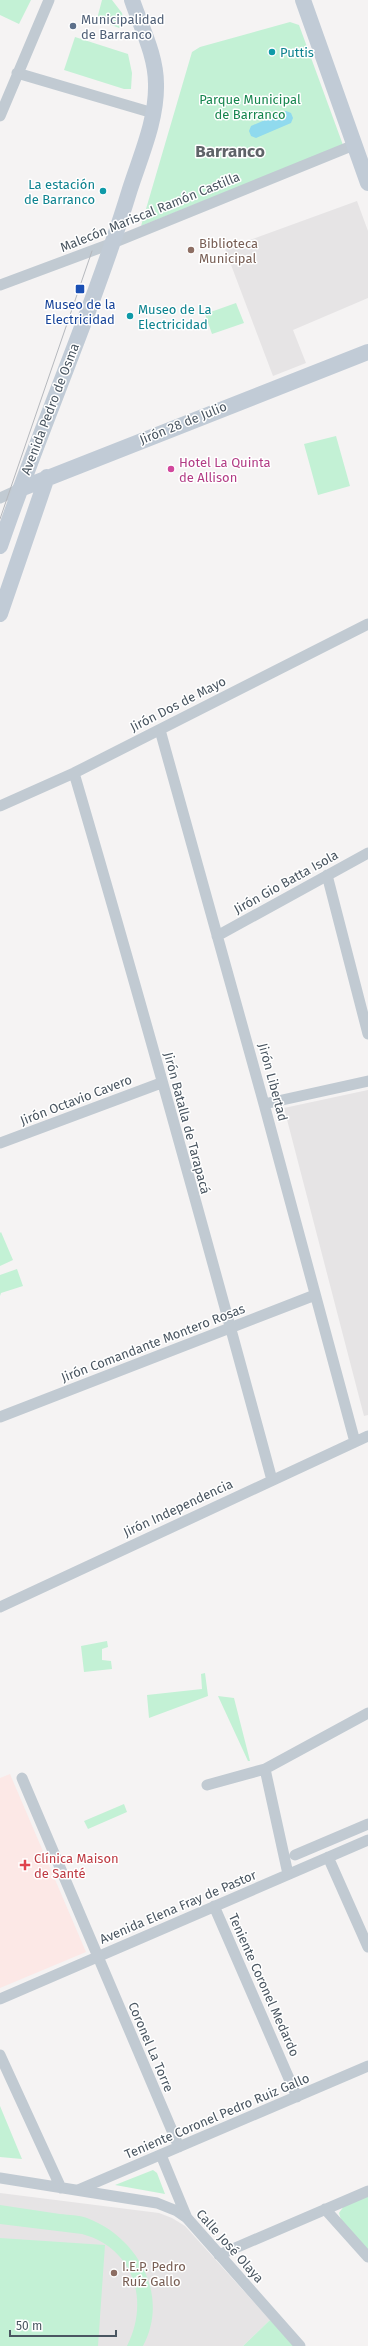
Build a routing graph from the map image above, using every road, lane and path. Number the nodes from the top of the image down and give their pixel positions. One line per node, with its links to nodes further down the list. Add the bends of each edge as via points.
1 (49, 0): 4 (street)
2 (132, 0): 5 (main road, Avenida Pedro de Osma, via 148,43 155,72)
3 (303, 0): 7 (main road)
4 (17, 73): 5 (street); 6 (street)
5 (154, 113): 9 (main road, Avenida Pedro de Osma)
6 (0, 116)
7 (354, 145): 8 (main road); 9 (street, Malecón Mariscal Ramón Castilla)
8 (368, 183)
9 (113, 243): 10 (street, Malecón Mariscal Ramón Castilla); 13 (main road, Avenida Pedro de Osma)
10 (0, 285)
11 (368, 352): 12 (main road, Jirón 28 de Julio)
12 (47, 477): 13 (main road, Jirón 28 de Julio); 16 (main road, Avenida Pedro de Osma)
13 (20, 489): 14 (street, Jirón 28 de Julio); 15 (main road, Avenida Pedro de Osma)
14 (0, 498)
15 (0, 546)
16 (0, 614)
17 (368, 624): 18 (street, Jirón Dos de Mayo)
18 (160, 730): 19 (street, Jirón Dos de Mayo); 23 (street, Jirón Libertad)
19 (74, 773): 20 (street, Jirón Dos de Mayo); 26 (street, Jirón Batalla de Tarapacá, via 137,988)
20 (0, 806)
21 (368, 853): 22 (street, Jirón Gio Batta Isola)
22 (327, 875): 23 (street, Jirón Gio Batta Isola); 24 (street)
23 (217, 936): 27 (street, Jirón Libertad)
24 (368, 1034)
25 (368, 1081): 27 (street)
26 (161, 1083): 28 (street, Jirón Octavio Cavero); 30 (street, Jirón Batalla de Tarapacá)
27 (264, 1104): 29 (street, Jirón Libertad)
28 (0, 1143)
29 (315, 1294): 30 (street, Jirón Comandante Montero Rosas); 33 (street, Jirón Libertad)
30 (230, 1328): 31 (street, Jirón Comandante Montero Rosas); 34 (street, Jirón Batalla de Tarapacá)
31 (0, 1417)
32 (368, 1436): 33 (street, Jirón Independencia)
33 (355, 1442): 34 (street, Jirón Independencia)
34 (272, 1480): 35 (street, Jirón Independencia)
35 (0, 1607)
36 (368, 1713): 37 (street)
37 (265, 1769): 39 (street); 44 (street)
38 (22, 1778): 47 (street, Coronel La Torre)
39 (208, 1785)
40 (368, 1824): 42 (street)
41 (368, 1840): 43 (street, Avenida Elena Fray de Pastor)
42 (295, 1855)
43 (328, 1857): 44 (street, Avenida Elena Fray de Pastor); 46 (street)
44 (288, 1874): 45 (street, Avenida Elena Fray de Pastor)
45 (214, 1906): 47 (street, Avenida Elena Fray de Pastor); 51 (street, Teniente Coronel Medardo)
46 (368, 1947)
47 (97, 1957): 48 (street, Avenida Elena Fray de Pastor); 52 (street, Coronel La Torre)
48 (0, 1999)
49 (0, 2054): 55 (street)
50 (368, 2066): 51 (street, Teniente Coronel Pedro Ruiz Gallo)
51 (297, 2097): 52 (street, Teniente Coronel Pedro Ruiz Gallo)
52 (179, 2147): 53 (street, Teniente Coronel Pedro Ruiz Gallo)
53 (161, 2155): 57 (street, Teniente Coronel Pedro Ruiz Gallo); 59 (street)
54 (0, 2178): 55 (street, Calle José Olaya)
55 (61, 2188): 57 (street, Calle José Olaya)
56 (368, 2190): 58 (street)
57 (77, 2191): 59 (street, Calle José Olaya, via 157,2203 168,2206)
58 (325, 2209): 60 (street); 61 (street)
59 (187, 2218): 60 (street, Calle José Olaya)
60 (219, 2255): 62 (street, Calle José Olaya)
61 (368, 2257)
62 (300, 2346)

